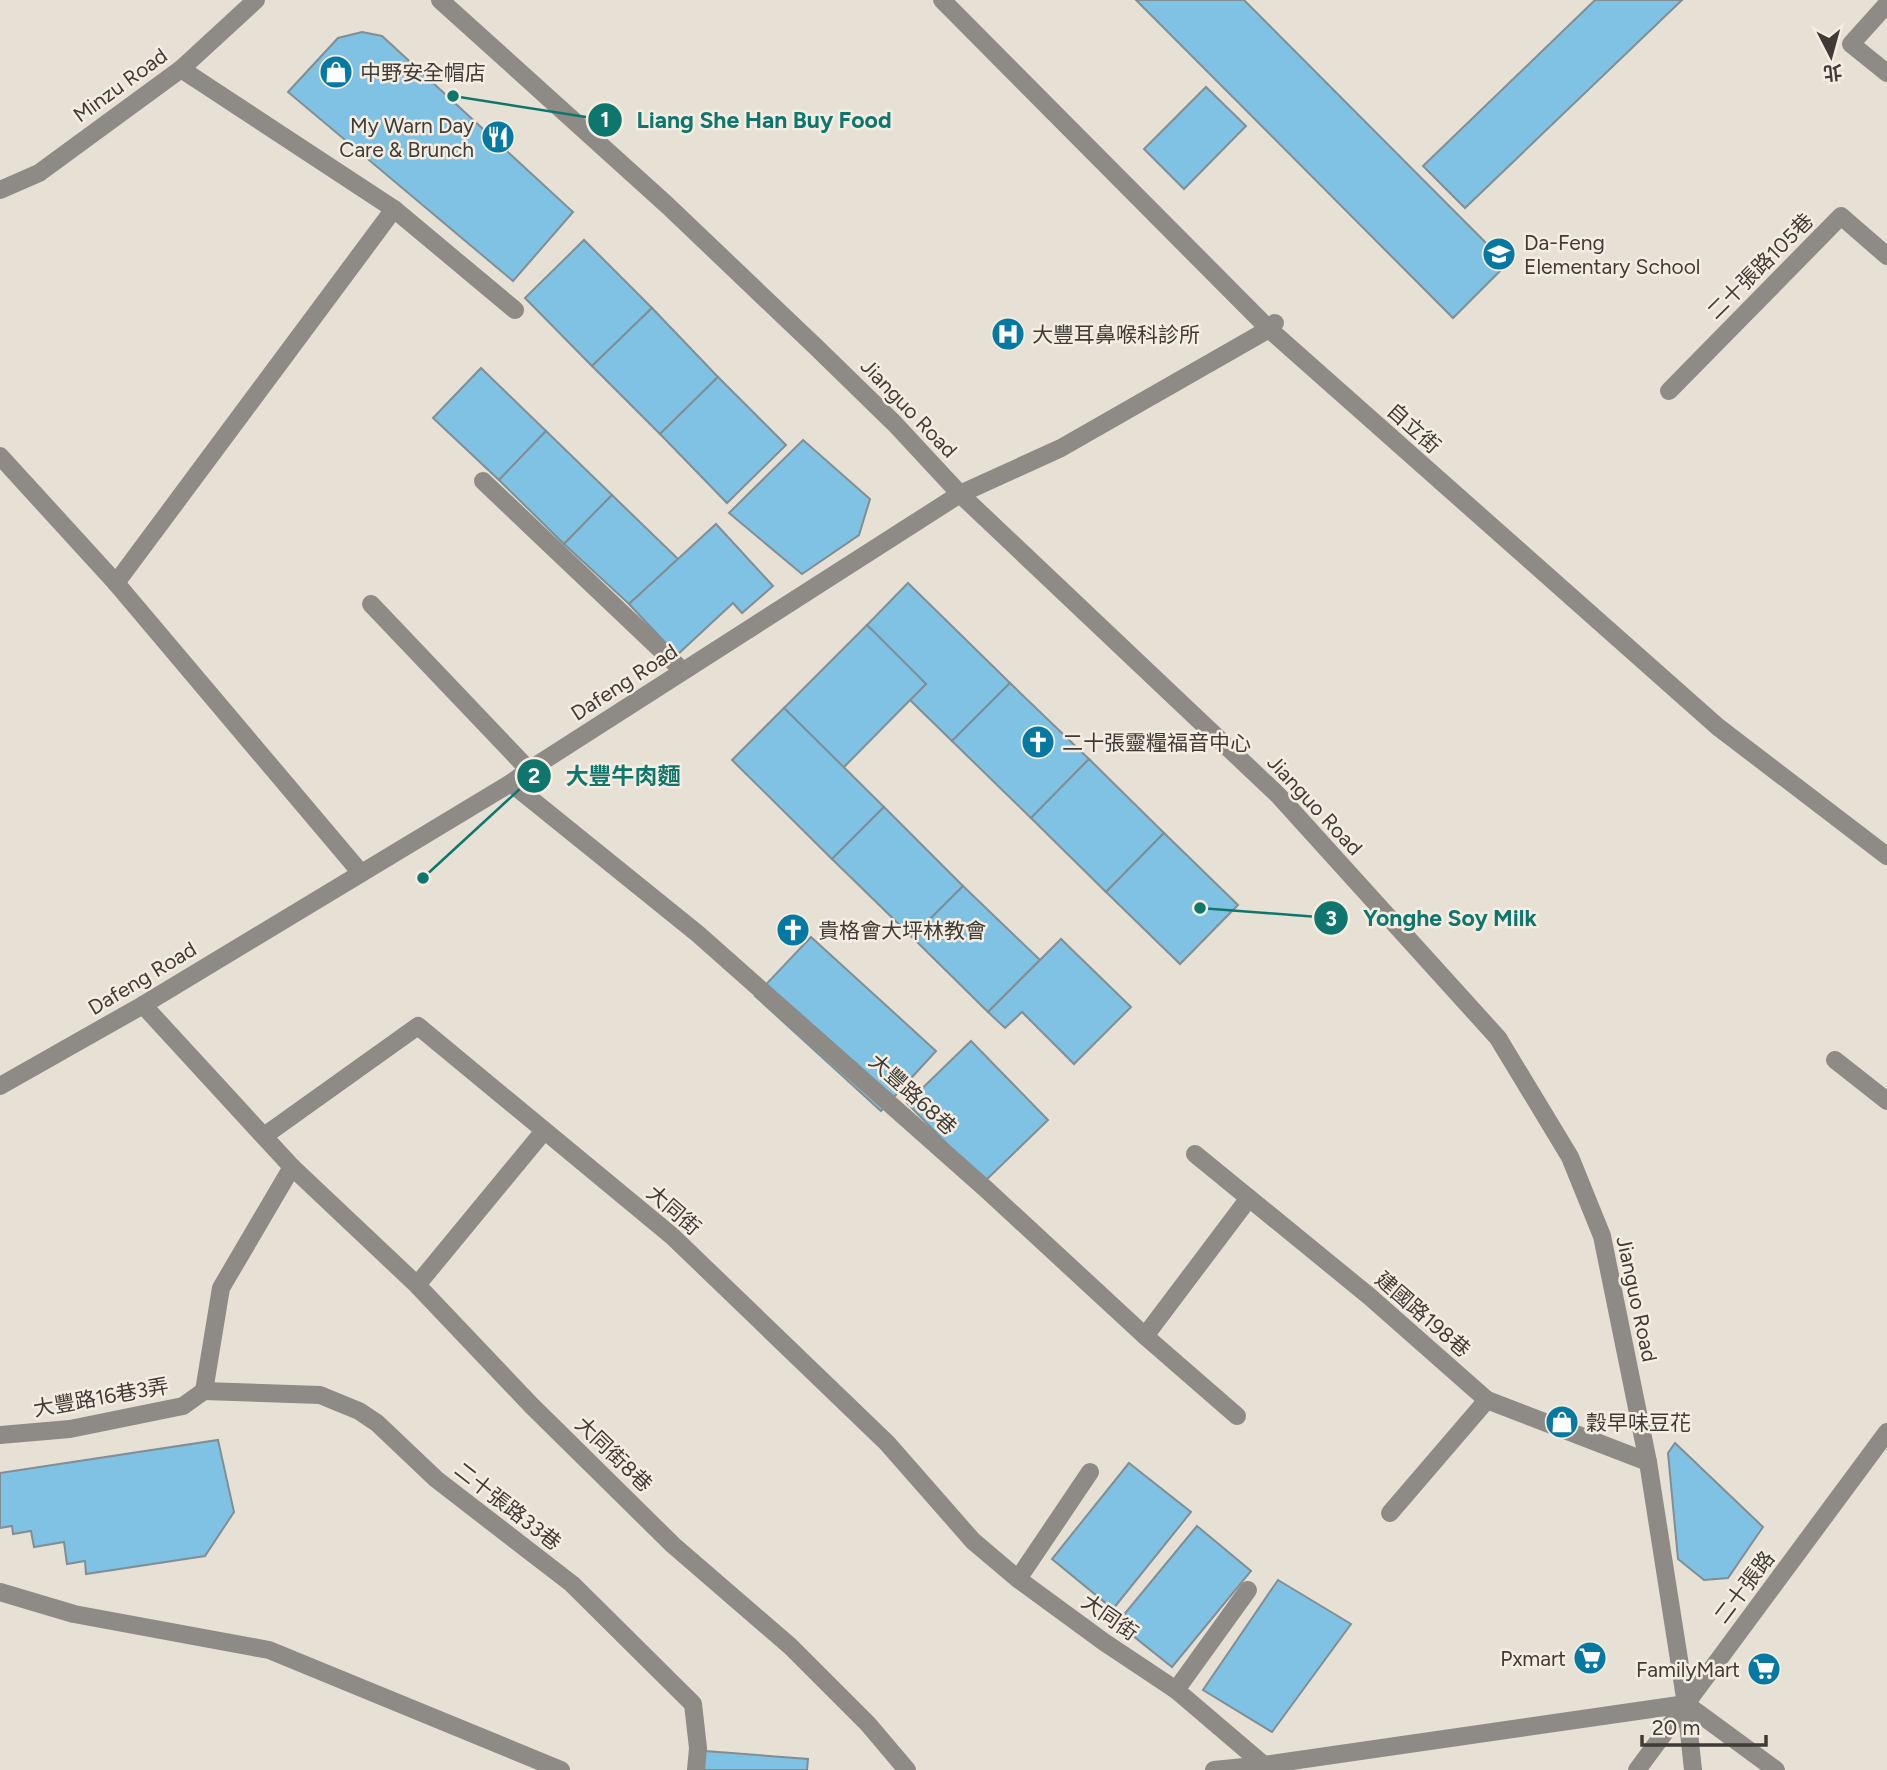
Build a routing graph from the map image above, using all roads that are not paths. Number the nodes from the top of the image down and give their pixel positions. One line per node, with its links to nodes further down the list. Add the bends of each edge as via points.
1 (256, 0): 5 (street, Minzu Road)
2 (440, 0): 15 (street, Jianguo Road, via 667,205 895,424)
3 (942, 0): 11 (street, 自立街)
4 (1887, 4): 6 (street, via 1851,44)
5 (181, 69): 7 (street, Minzu Road, via 39,173); 8 (street)
6 (1887, 73)
7 (0, 190)
8 (394, 209): 10 (street); 16 (street)
9 (1887, 256): 12 (street, 二十張路105巷, via 1841,216)
10 (515, 310)
11 (1272, 326): 15 (street, Dafeng Road, via 1061,448); 21 (street, 自立街, via 1717,727)
12 (1669, 391)
13 (0, 456): 16 (street)
14 (483, 481): 18 (street)
15 (960, 494): 18 (street, Dafeng Road); 39 (street, Jianguo Road, via 1278,795 1498,1038 1570,1157 1602,1236)
16 (116, 583): 22 (street)
17 (371, 604): 19 (street)
18 (683, 671): 19 (street, Dafeng Road)
19 (529, 770): 20 (street, Dafeng Road)
20 (511, 783): 22 (street, Dafeng Road); 33 (street, 大豐路68巷, via 698,934)
21 (1887, 856)
22 (361, 873): 23 (street, Dafeng Road)
23 (143, 1005): 25 (street, Dafeng Road); 28 (street)
24 (1835, 1060): 26 (street)
25 (0, 1086)
26 (1887, 1101)
27 (544, 1131): 28 (street, 大同街, via 418,1026); 32 (street); 42 (street, 大同街, via 672,1236 887,1443 973,1541)
28 (264, 1136): 30 (street)
29 (1195, 1154): 31 (street, 建國路198巷)
30 (292, 1167): 32 (street, 大同街8巷); 34 (street, via 221,1288)
31 (1249, 1198): 33 (street); 35 (street, 建國路198巷)
32 (417, 1285): 50 (street, 大同街8巷, via 664,1535 790,1646)
33 (1145, 1336): 36 (street, 大豐路68巷)
34 (204, 1391): 38 (street, 大豐路16巷3弄, via 183,1406 70,1429); 49 (street, 二十張路33巷, via 320,1395 377,1423 436,1479 572,1584 693,1704)
35 (1487, 1400): 39 (street, 建國路198巷); 41 (street)
36 (1237, 1416)
37 (1887, 1432): 46 (street, 二十張路)
38 (0, 1435)
39 (1648, 1462): 46 (street, Jianguo Road)
40 (1090, 1472): 42 (street)
41 (1390, 1513)
42 (1018, 1579): 45 (street, 大同街)
43 (1248, 1590): 45 (street)
44 (0, 1592): 48 (street, via 74,1614 269,1650)
45 (1176, 1690): 47 (street, 大同街)
46 (1686, 1704): 47 (street); 52 (street, 二十張路); 53 (street, Jianguo Road); 54 (street)
47 (1264, 1765): 51 (street)
48 (561, 1770)
49 (696, 1770)
50 (907, 1770)
51 (1214, 1770)
52 (1637, 1770)
53 (1693, 1770)
54 (1776, 1770)

